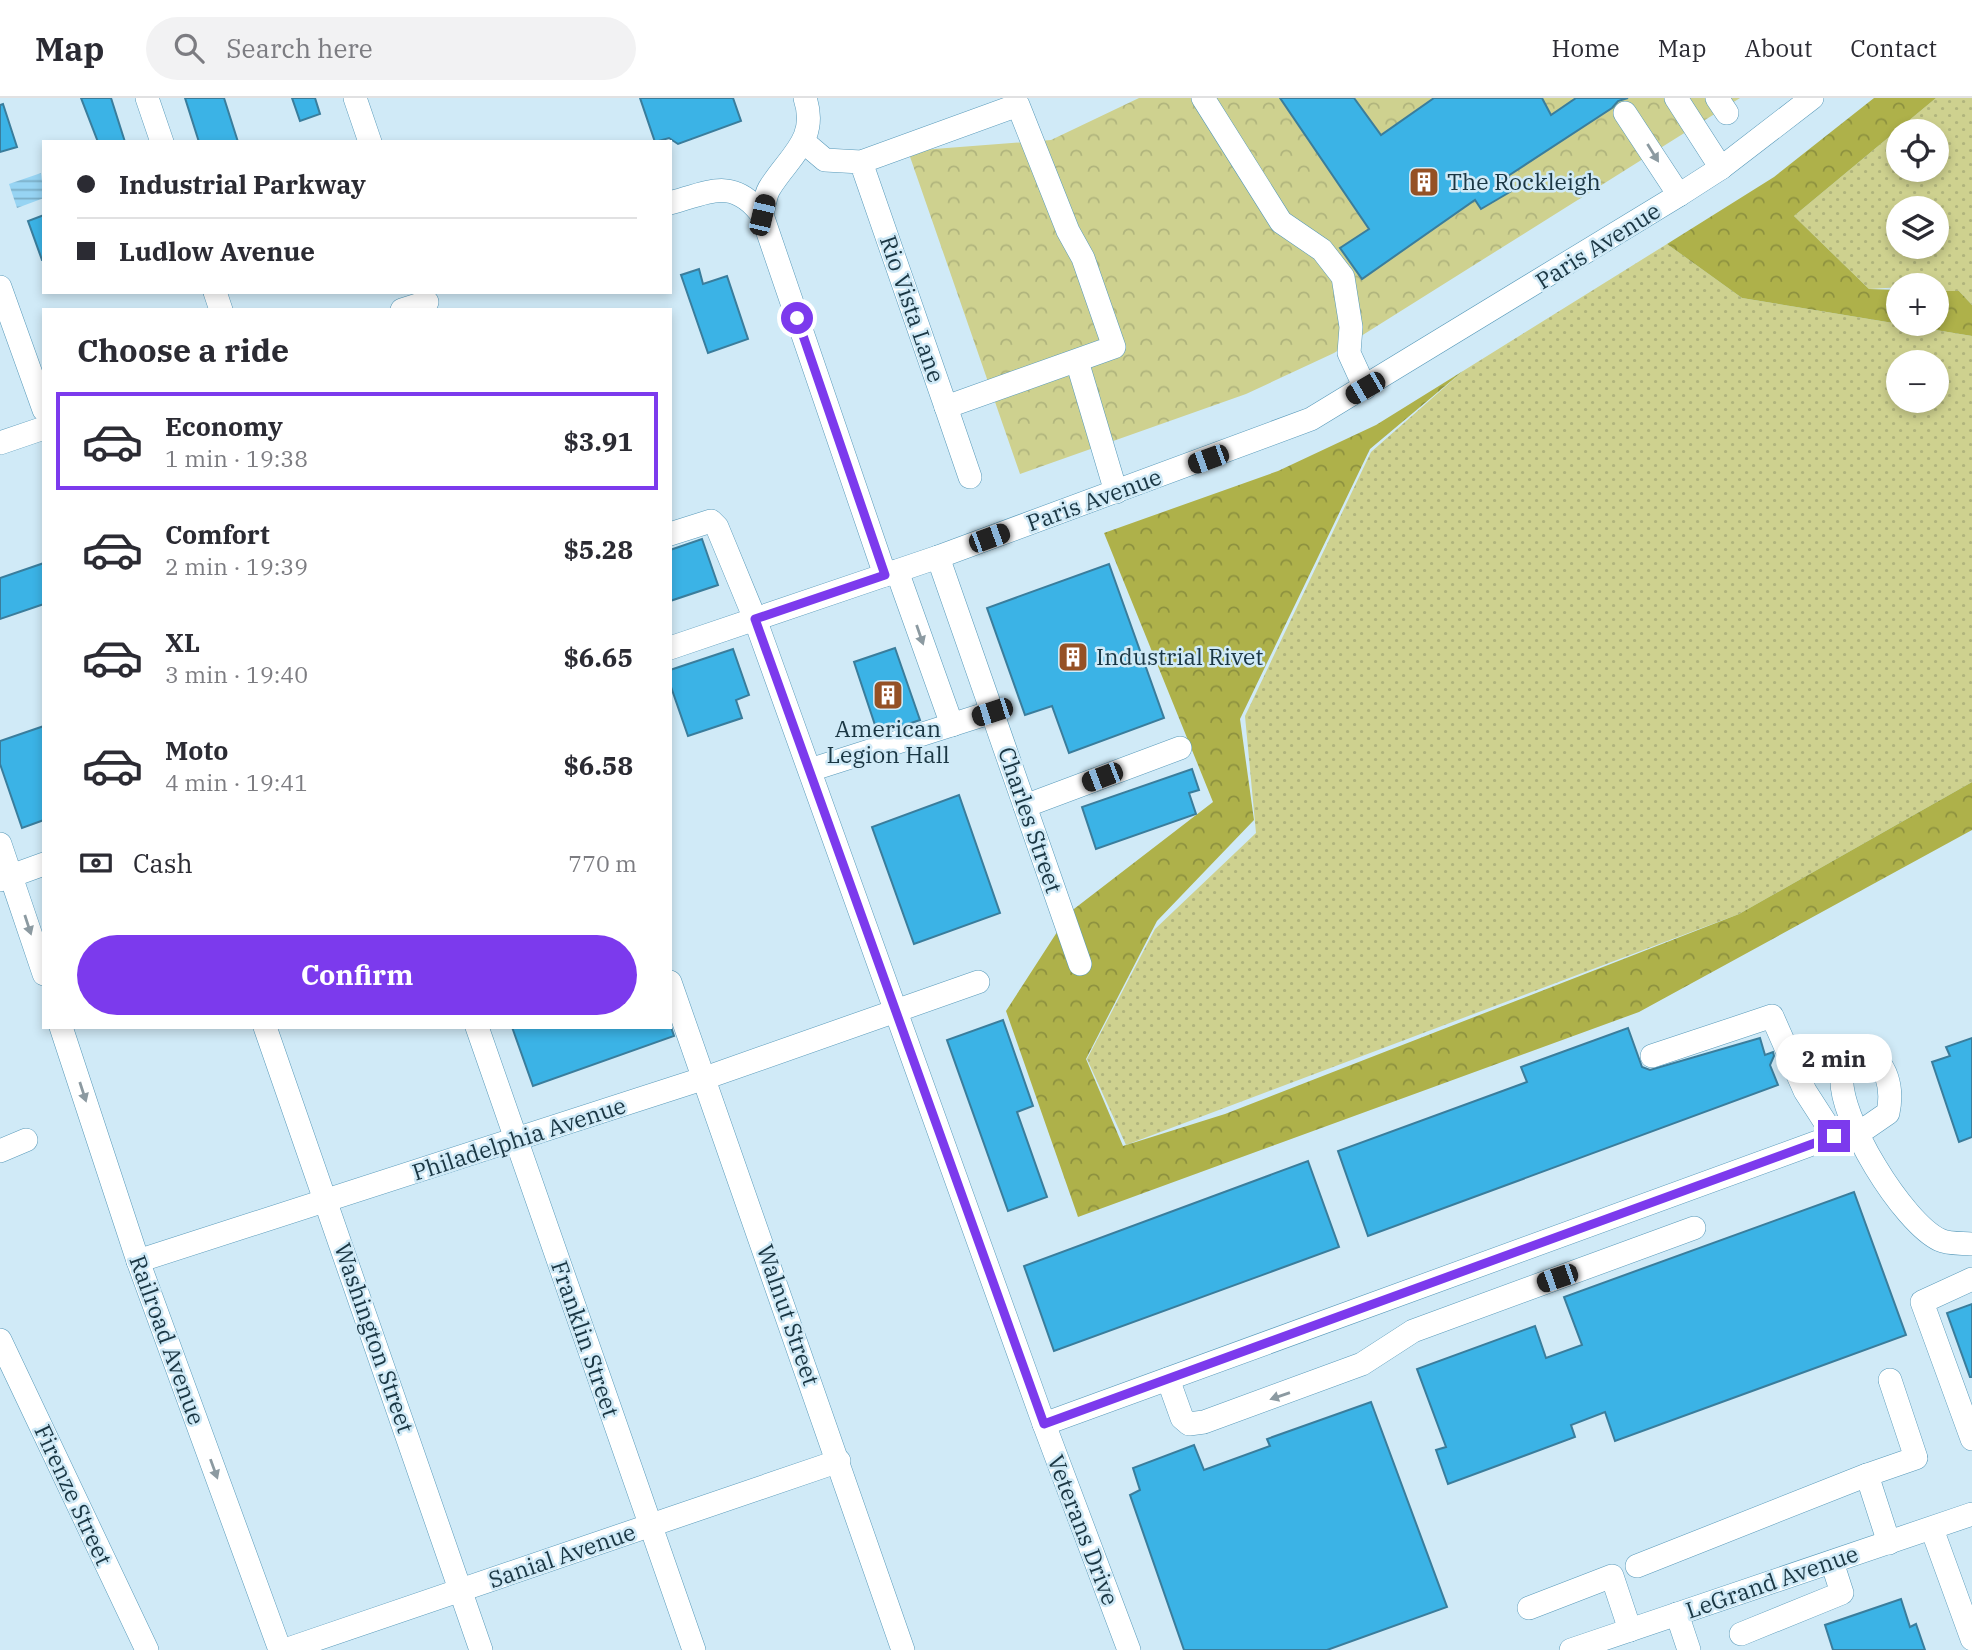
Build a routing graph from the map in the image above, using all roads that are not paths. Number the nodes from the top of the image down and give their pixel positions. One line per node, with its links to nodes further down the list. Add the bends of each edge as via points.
1 (147, 98): 8 (street)
2 (355, 98): 9 (street)
3 (805, 98): 10 (street, via 809,129)
4 (1203, 98): 20 (street, via 1281,222 1322,250 1343,277 1351,327 1349,353)
5 (1676, 98): 12 (street)
6 (1805, 101): 12 (street, Paris Avenue)
7 (1625, 113): 13 (street, one-way to 13)
8 (161, 140)
9 (369, 140)
10 (805, 143): 11 (street, via 825,160); 15 (street, via 768,191)
11 (861, 162): 19 (street, Rio Vista Lane, via 1018,105 1083,258 1114,347); 22 (street, Rio Vista Lane)
12 (1721, 168): 13 (street, Paris Avenue)
13 (1674, 198): 20 (street, Paris Avenue)
14 (672, 202): 15 (street, via 715,190 736,192 751,200)
15 (762, 215): 29 (street)
16 (0, 287): 21 (street)
17 (427, 301): 18 (street)
18 (408, 308)
19 (1077, 361): 22 (street, Rio Vista Lane); 26 (street)
20 (1365, 388): 26 (street, Paris Avenue, via 1311,419)
21 (42, 404)
22 (946, 407): 25 (street)
23 (42, 429): 24 (street)
24 (0, 443)
25 (970, 477)
26 (1116, 492): 28 (street, Paris Avenue)
27 (672, 533): 30 (street, Veterans Drive, via 711,521 717,527)
28 (938, 557): 29 (street, Paris Avenue); 32 (street, Charles Street)
29 (891, 573): 30 (street, Paris Avenue); 33 (street, one-way to 33)
30 (755, 619): 31 (street, Paris Avenue); 35 (street, Veterans Drive)
31 (672, 647)
32 (992, 712): 33 (street); 36 (street, Charles Street)
33 (952, 724): 35 (street)
34 (1180, 748): 36 (street)
35 (810, 770): 44 (street, Veterans Drive)
36 (1025, 806): 40 (street, Charles Street)
37 (0, 844): 39 (street)
38 (42, 865): 39 (street)
39 (6, 878): 41 (street, one-way to 41)
40 (1080, 964)
41 (42, 969)
42 (978, 982): 44 (street, Philadelphia Avenue)
43 (672, 987): 49 (street, Walnut Street)
44 (898, 1012): 49 (street, Philadelphia Avenue); 66 (street, Veterans Drive)
45 (62, 1029): 59 (street, Railroad Avenue, one-way to 59)
46 (266, 1029): 54 (street, Washington Street)
47 (478, 1029): 51 (street, Franklin Street)
48 (1652, 1055): 50 (street, via 1772,1016 1805,1091)
49 (705, 1078): 51 (street, Philadelphia Avenue); 68 (street, Walnut Street)
50 (1834, 1136): 55 (street); 57 (street, via 1857,1130 1913,1219 1941,1241)
51 (516, 1139): 54 (street, Philadelphia Avenue); 71 (street, Franklin Street)
52 (26, 1140): 53 (street)
53 (0, 1151)
54 (328, 1202): 59 (street, Philadelphia Avenue); 76 (street, Washington Street)
55 (1599, 1222): 58 (street); 61 (street)
56 (1694, 1228): 58 (street)
57 (1972, 1244)
58 (1611, 1259): 62 (street)
59 (138, 1261): 85 (street, Railroad Avenue, one-way to 85)
60 (1972, 1279): 67 (street, via 1922,1301)
61 (1402, 1294): 62 (street); 64 (street)
62 (1413, 1331): 64 (street, one-way to 64, via 1344,1372 1204,1422 1189,1424 1182,1418)
63 (0, 1339): 84 (street, Firenze Street)
64 (1168, 1379): 66 (street)
65 (1890, 1380): 69 (street, via 1916,1458)
66 (1044, 1424): 89 (street, Veterans Drive)
67 (1972, 1439)
68 (839, 1461): 71 (street, Sanial Avenue); 88 (street, Walnut Street)
69 (1867, 1475): 73 (street); 75 (street)
70 (1972, 1514): 72 (street, LeGrand Avenue)
71 (649, 1526): 76 (street, Sanial Avenue); 87 (street, Franklin Street)
72 (1932, 1529): 73 (street, LeGrand Avenue); 77 (street)
73 (1889, 1543): 74 (street, LeGrand Avenue)
74 (1832, 1562): 79 (street, LeGrand Avenue); 81 (street, via 1842,1593)
75 (1637, 1566)
76 (459, 1591): 85 (street, Sanial Avenue); 86 (street, Washington Street)
77 (1965, 1598): 82 (street)
78 (1529, 1608): 80 (street, via 1612,1576)
79 (1678, 1614): 80 (street, LeGrand Avenue); 91 (street)
80 (1630, 1630): 83 (street, LeGrand Avenue)
81 (1741, 1633)
82 (1972, 1639)
83 (1609, 1644): 90 (street, LeGrand Avenue)
84 (147, 1650)
85 (283, 1650)
86 (481, 1650)
87 (694, 1650)
88 (903, 1650)
89 (1129, 1650)
90 (1571, 1650)
91 (1689, 1650)

